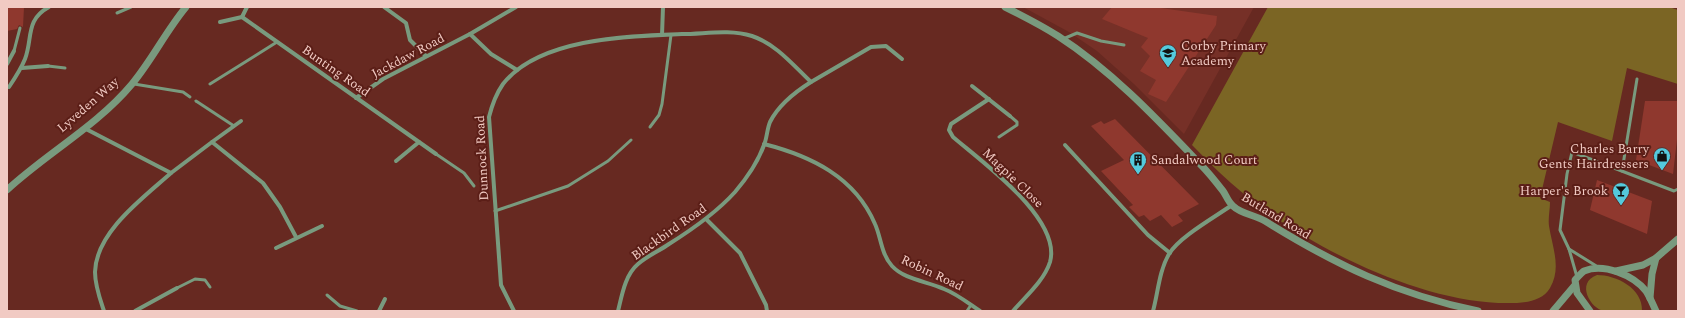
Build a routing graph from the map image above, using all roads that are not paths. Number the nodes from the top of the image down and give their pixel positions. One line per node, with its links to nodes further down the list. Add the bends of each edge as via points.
1 (49, 7): 24 (street, via 35,16)
2 (131, 7): 9 (lane)
3 (186, 7): 29 (street, Lyveden Way)
4 (247, 7): 10 (street)
5 (384, 7): 20 (street, via 406,23 410,40)
6 (516, 7): 13 (street, Jackdaw Road)
7 (663, 7): 14 (street)
8 (1005, 7): 16 (street, Butland Road)
9 (117, 13)
10 (242, 17): 11 (street); 17 (street, Bunting Road)
11 (220, 22)
12 (20, 28): 19 (lane)
13 (470, 34): 20 (street, Jackdaw Road); 26 (street, via 491,54)
14 (662, 35): 15 (street); 26 (street, Dunnock Road, via 557,50)
15 (671, 35): 28 (street, via 735,32 753,36 770,44); 40 (lane, via 662,104 659,115)
16 (1064, 39): 18 (lane, via 1077,33); 55 (street, Butland Road, via 1123,87 1214,178)
17 (277, 42): 30 (lane); 34 (street, Bunting Road)
18 (1124, 45)
19 (14, 51): 22 (street)
20 (426, 56): 34 (street, Jackdaw Road, via 383,79)
21 (902, 59): 28 (street, Blackbird Road, via 886,46 871,47)
22 (7, 64)
23 (48, 66): 24 (street); 25 (lane)
24 (22, 68): 32 (street)
25 (65, 68)
26 (517, 70): 56 (street, Dunnock Road, via 502,84 492,102 489,118)
27 (1638, 79): 50 (lane)
28 (811, 82): 46 (street, Blackbird Road, via 789,97 780,107 771,120)
29 (132, 83): 33 (lane, via 184,92); 41 (street, Lyveden Way)
30 (210, 84)
31 (972, 86): 35 (street)
32 (8, 88)
33 (190, 97)
34 (356, 98): 45 (street, Bunting Road)
35 (989, 99): 37 (street); 83 (street, Magpie Close, via 951,124 949,130 953,137 1029,204 1044,227 1052,246 1050,262 1045,272)
36 (196, 101): 39 (lane)
37 (1010, 116): 42 (lane, via 1017,125)
38 (241, 121): 39 (street)
39 (234, 126): 44 (street)
40 (650, 127)
41 (83, 128): 51 (street); 54 (street, Lyveden Way)
42 (999, 137)
43 (631, 140): 56 (lane, via 608,162 568,186)
44 (212, 142): 51 (street); 59 (street, via 263,183)
45 (419, 142): 48 (street, Bunting Road); 49 (street)
46 (764, 144): 57 (street, Blackbird Road, via 746,178); 73 (street, Robin Road, via 802,155 828,168 852,188 870,211 885,255 893,267 944,288)
47 (1065, 145): 63 (street, via 1148,235)
48 (436, 154): 52 (lane, via 464,173)
49 (396, 161)
50 (1622, 171): 53 (lane, via 1674,191); 62 (lane, via 1572,152 1560,230)
51 (171, 173): 74 (street, via 116,225 104,241 95,271)
52 (474, 186)
53 (1678, 189)
54 (7, 190)
55 (1232, 205): 63 (street); 85 (street, Butland Road, via 1259,218 1306,248 1358,274 1426,299)
56 (495, 211): 78 (street, Dunnock Road, via 501,285)
57 (707, 220): 79 (street, Blackbird Road, via 638,264 625,283); 80 (street, via 740,253)
58 (322, 226): 59 (street)
59 (296, 237): 61 (street)
60 (1678, 239): 64 (street)
61 (276, 248)
62 (1569, 249): 65 (lane); 67 (lane)
63 (1170, 253): 84 (street)
64 (1656, 258): 66 (street, via 1643,265); 71 (street)
65 (1599, 268): 66 (street); 67 (street, via 1586,269 1579,273)
66 (1616, 271): 71 (street, via 1634,281)
67 (1576, 281): 86 (street); 87 (street, via 1576,290)
68 (210, 287): 69 (lane, via 205,280 195,279)
69 (177, 288): 75 (street)
70 (327, 295): 76 (lane, via 340,307)
71 (1650, 298): 88 (street)
72 (385, 299): 77 (street)
73 (972, 305): 81 (lane); 82 (street, Robin Road)
74 (104, 311)
75 (135, 311)
76 (357, 311)
77 (379, 311)
78 (514, 311)
79 (618, 311)
80 (767, 311)
81 (967, 311)
82 (980, 311)
83 (1013, 311)
84 (1154, 311)
85 (1478, 311)
86 (1553, 311)
87 (1590, 311)
88 (1656, 311)

